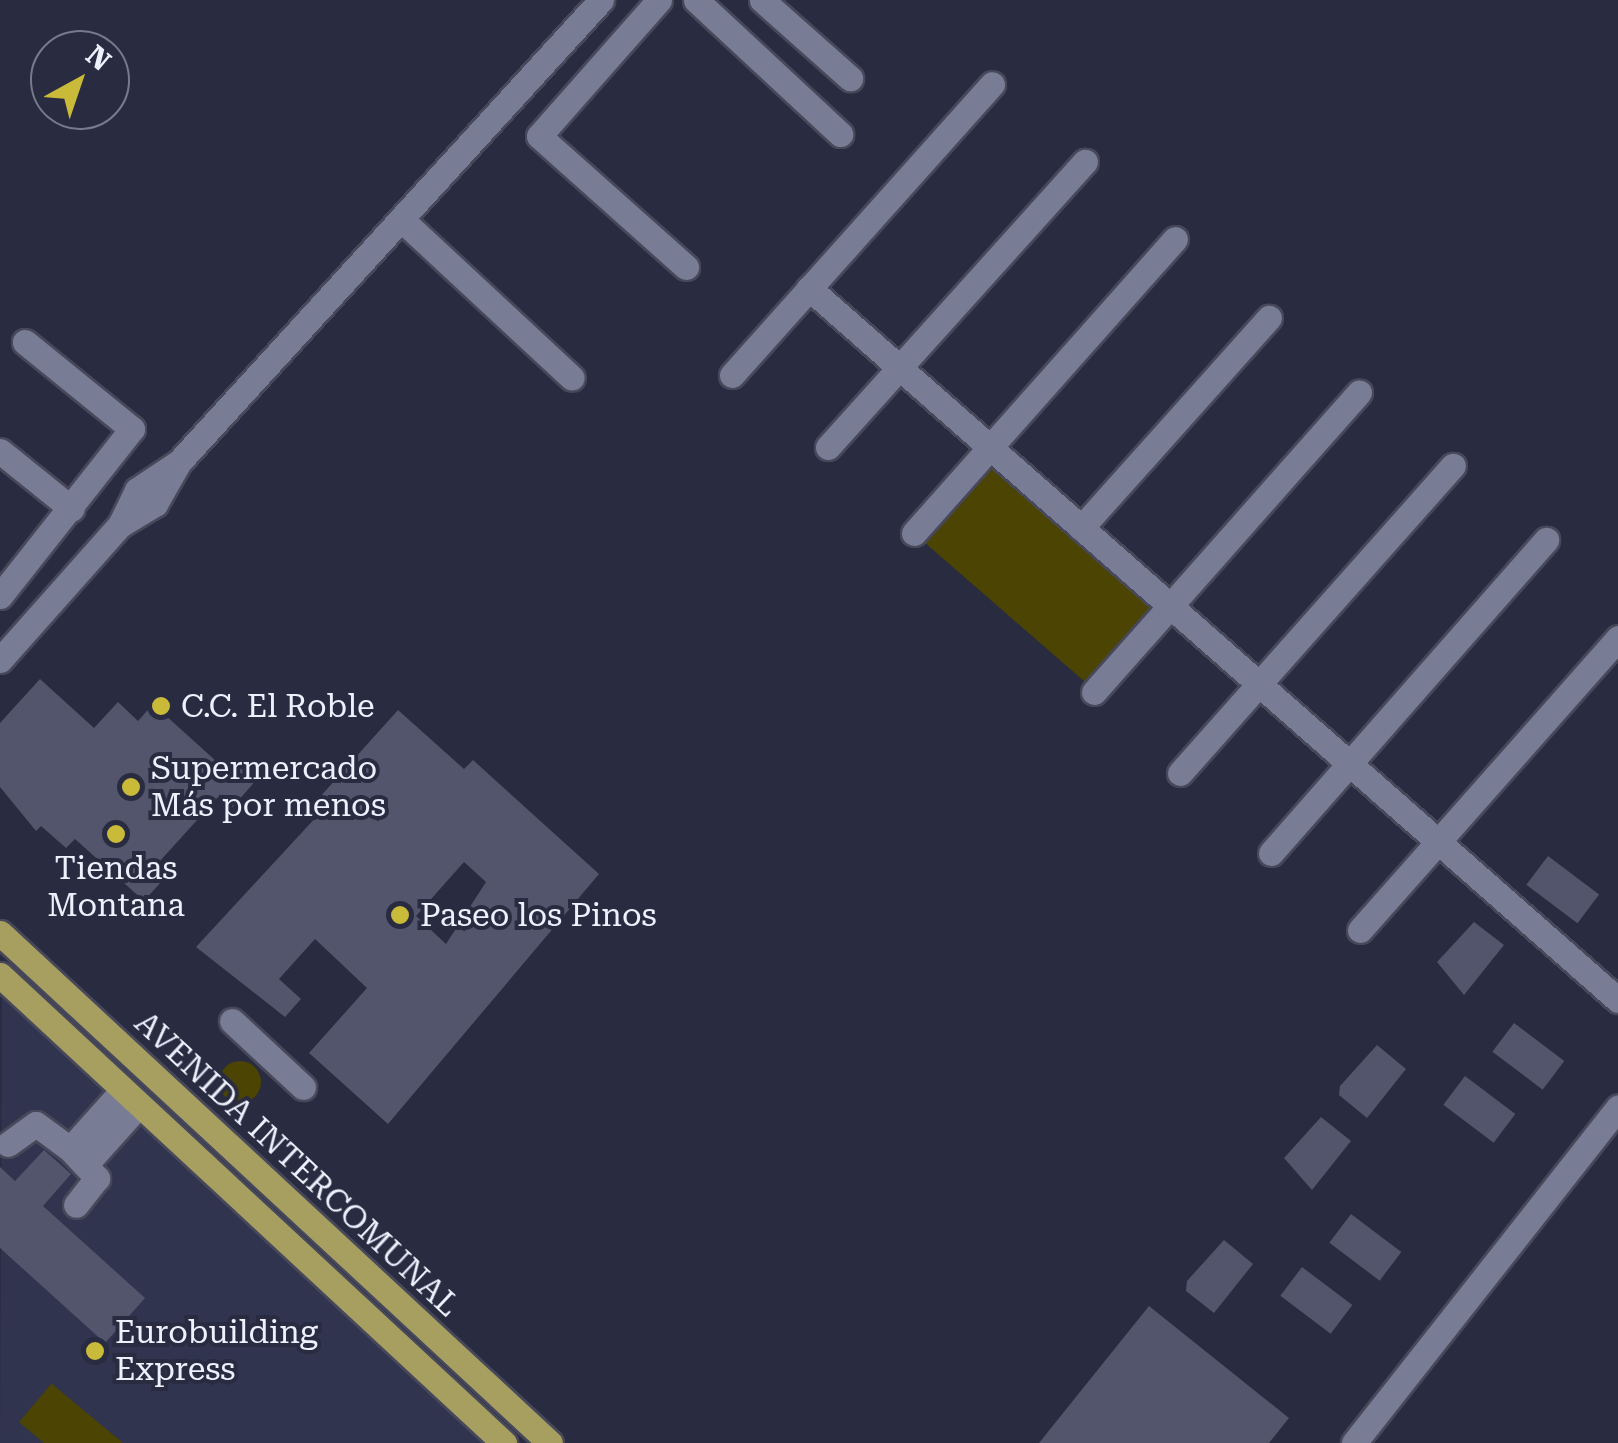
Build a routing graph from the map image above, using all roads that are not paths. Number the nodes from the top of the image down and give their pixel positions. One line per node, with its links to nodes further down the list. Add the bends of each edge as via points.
1 (601, 0): 5 (street)
2 (658, 0): 6 (street)
3 (696, 0): 9 (street)
4 (762, 0): 7 (street)
5 (576, 28): 6 (street); 11 (street)
6 (610, 56): 13 (street, via 538,136)
7 (850, 78)
8 (992, 84): 14 (street)
9 (840, 134)
10 (1086, 162): 17 (street)
11 (400, 218): 19 (street); 32 (street, via 179,462 137,490 120,525)
12 (1175, 240): 21 (street)
13 (686, 267)
14 (809, 288): 17 (street); 18 (street)
15 (1269, 318): 26 (street)
16 (25, 342): 25 (street, via 132,428)
17 (900, 368): 21 (street); 22 (street)
18 (732, 375)
19 (572, 378)
20 (1359, 392): 30 (street)
21 (990, 447): 26 (street); 27 (street)
22 (828, 448)
23 (0, 451): 25 (street)
24 (1453, 466): 33 (street)
25 (72, 508): 29 (street)
26 (1081, 528): 30 (street)
27 (914, 533)
28 (1546, 540): 35 (street)
29 (0, 596)
30 (1170, 606): 33 (street); 34 (street)
31 (1618, 638): 37 (street)
32 (0, 660)
33 (1258, 684): 35 (street); 36 (street)
34 (1094, 692)
35 (1349, 763): 37 (street); 38 (street)
36 (1180, 773)
37 (1438, 842): 39 (street); 42 (street)
38 (1271, 852)
39 (1360, 930)
40 (0, 933): 51 (main road, AVENIDA INTERCOMUNAL)
41 (0, 976): 45 (main road, AVENIDA INTERCOMUNAL)
42 (1618, 1000)
43 (232, 1021): 44 (street)
44 (304, 1086)
45 (132, 1097): 48 (street); 50 (main road, AVENIDA INTERCOMUNAL)
46 (1618, 1108): 52 (street)
47 (8, 1144): 48 (street, via 36,1124)
48 (78, 1156): 49 (street, via 97,1178)
49 (76, 1205)
50 (504, 1443)
51 (550, 1443)
52 (1354, 1443)

